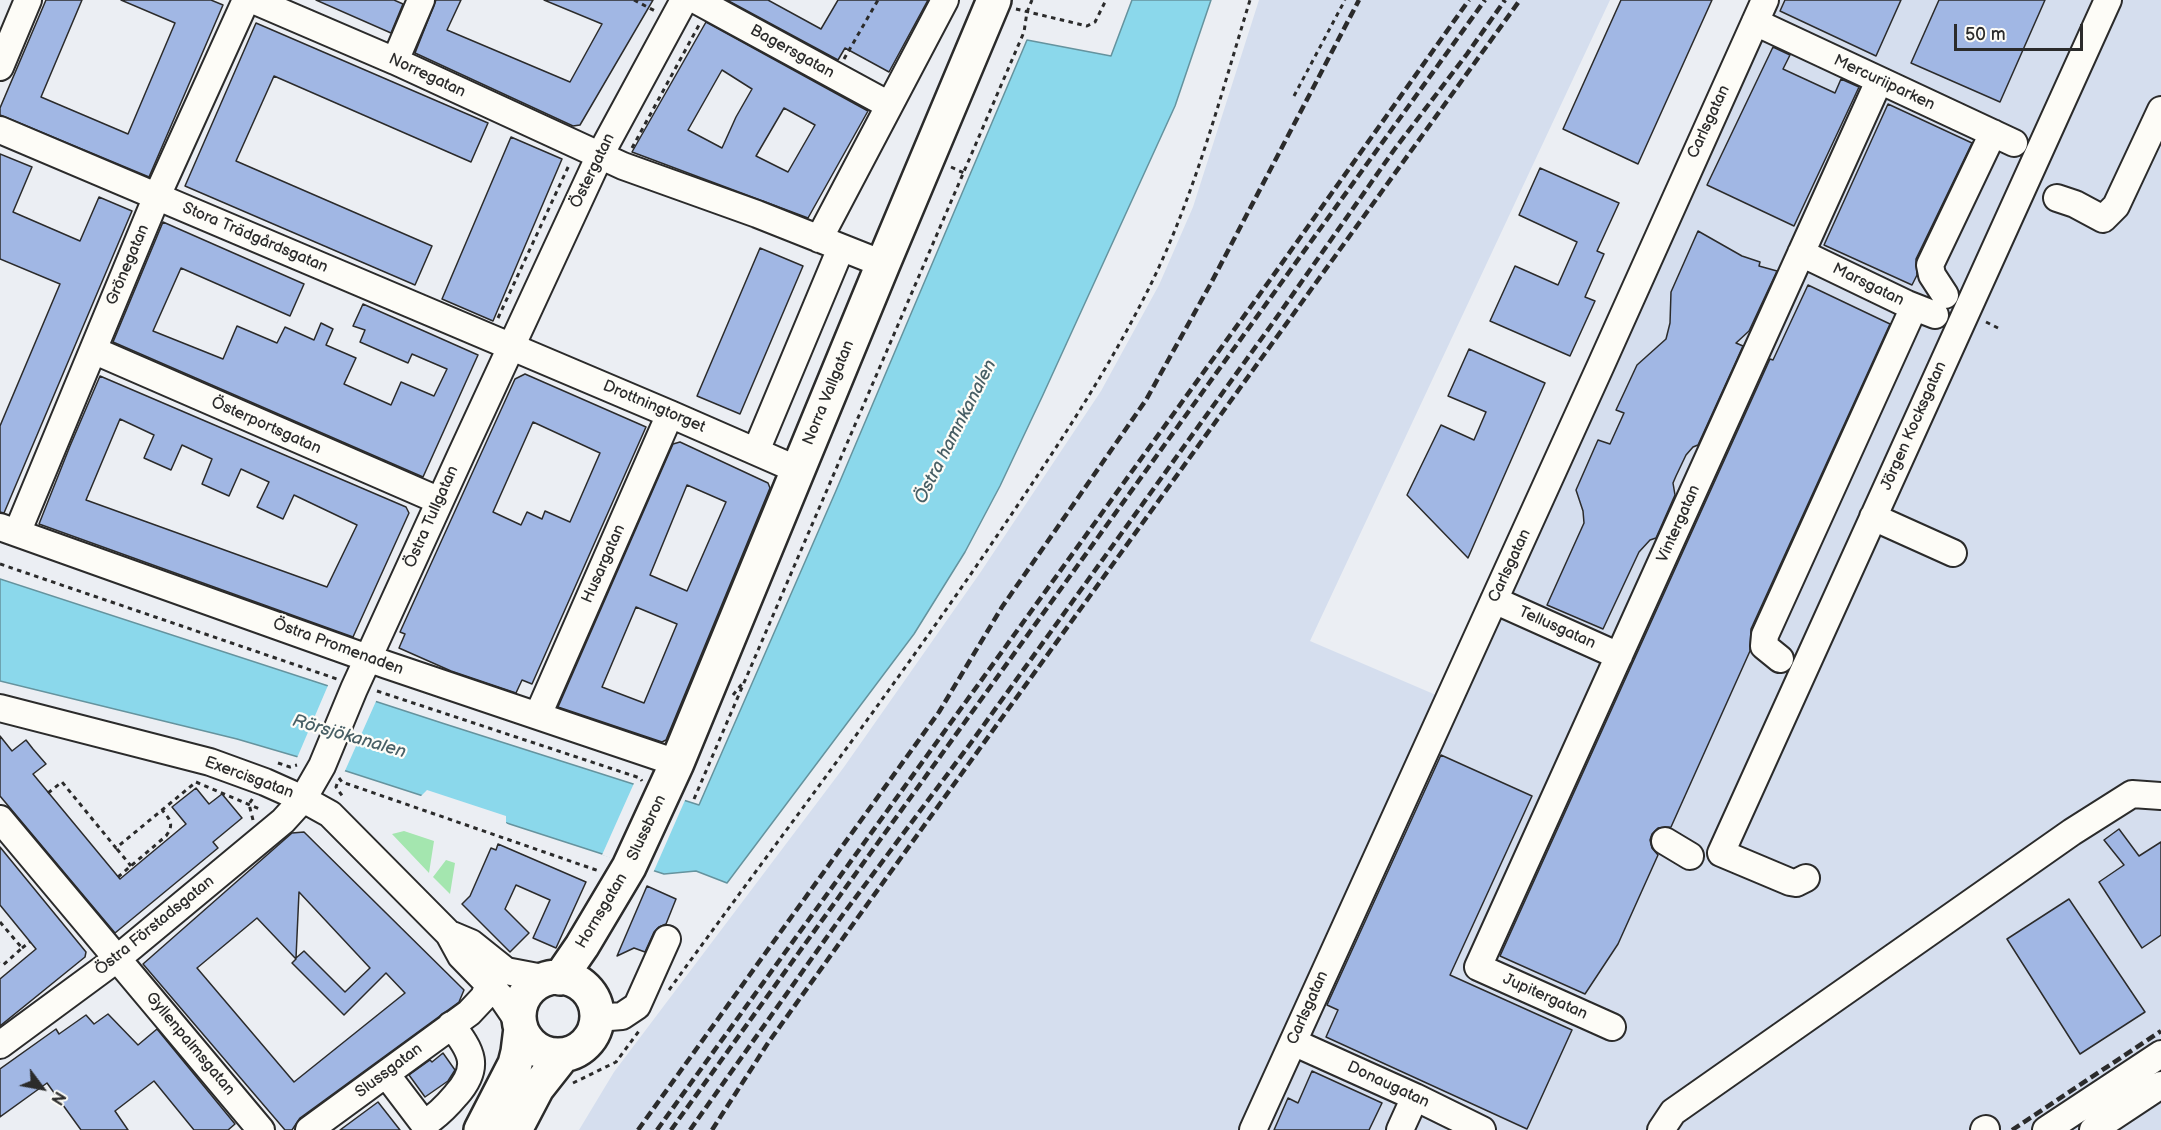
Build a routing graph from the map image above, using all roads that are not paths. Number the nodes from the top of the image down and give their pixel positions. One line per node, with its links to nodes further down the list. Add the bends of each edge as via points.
1 (28, 0): 12 (street)
2 (246, 0): 18 (street, Grönegatan)
3 (253, 0): 11 (street, Norregatan)
4 (421, 0): 11 (street)
5 (684, 0): 17 (street, Östergatan)
6 (945, 0): 14 (street)
7 (2108, 0): 30 (street, Jörgen Kocksgatan)
8 (1001, 3): 22 (main road, Norra Vallgatan)
9 (703, 4): 14 (street, Bagersgatan)
10 (1760, 11): 13 (street, Mercuriiparken); 33 (street, Carlsgatan)
11 (395, 61): 17 (street, Norregatan)
12 (0, 67)
13 (1879, 81): 21 (street, Vintergatan); 23 (street, Mercuriiparken, via 2004,138 1930,265)
14 (889, 105): 20 (street)
15 (2161, 110): 19 (street, via 2116,206 2103,219)
16 (0, 130): 18 (street, Stora Trädgårdsgatan)
17 (600, 155): 20 (street); 24 (street, Östergatan)
18 (157, 196): 24 (street, Stora Trädgårdsgatan); 25 (street, Grönegatan)
19 (2057, 198)
20 (830, 243): 22 (street); 27 (street)
21 (1801, 253): 23 (street, Marsgatan); 34 (street, Vintergatan)
22 (883, 264): 28 (main road, Norra Vallgatan)
23 (1931, 306): 36 (street, via 1765,635 1764,646)
24 (510, 346): 26 (street, Drottningtorget); 29 (street, Östra Tullgatan)
25 (93, 350): 29 (street, Österportsgatan); 31 (street, Grönegatan)
26 (670, 414): 27 (street, Drottningtorget); 38 (street, Husargatan)
27 (756, 451): 28 (street, Drottningtorget)
28 (798, 470): 40 (main road, Norra Vallgatan)
29 (440, 501): 35 (street, Östra Tullgatan)
30 (1873, 517): 32 (street); 48 (street, Jörgen Kocksgatan, via 1721,853 1790,882)
31 (8, 530): 35 (street, Östra Promenaden)
32 (1953, 553)
33 (1494, 600): 34 (street, Tellusgatan); 59 (street, Carlsgatan)
34 (1619, 656): 52 (street, Vintergatan)
35 (368, 658): 38 (street, Östra Promenaden); 43 (street, Östra Tullgatan, via 331,772)
36 (1780, 659)
37 (0, 708): 43 (street, Exercisgatan, via 210,762)
38 (538, 715): 40 (street, Östra Promenaden)
39 (2161, 775): 41 (street)
40 (670, 783): 47 (main road, Slussbron)
41 (2132, 794): 42 (street); 73 (street, via 1672,1112)
42 (2161, 796)
43 (303, 798): 49 (street, Exercisgatan, via 330,814); 51 (street, Östra Förstadsgatan, via 283,821)
44 (0, 819): 51 (street, Gyllenpalmsgatan)
45 (1665, 841): 46 (street)
46 (1690, 856)
47 (615, 870): 53 (main road, Hornsgatan, via 582,946); 55 (main road, Hornsgatan, via 594,970)
48 (1806, 878)
49 (449, 934): 53 (street, Exercisgatan, via 471,943 506,971); 54 (street, Exercisgatan, via 461,956)
50 (667, 939): 55 (street, via 642,1000 640,1015 622,1016)
51 (118, 958): 60 (street, Östra Förstadsgatan); 66 (street, Gyllenpalmsgatan)
52 (1479, 967): 58 (street, Jupitergatan)
53 (554, 978): 55 (main road, via 578,983); 57 (main road, Hornsgatan, via 529,991 522,1001)
54 (489, 984): 56 (street, Slussgatan, via 484,997); 57 (street, Exercisgatan)
55 (594, 1008): 62 (main road, Hornsgatan, via 594,1031 575,1052)
56 (460, 1019): 63 (street, Slussgatan); 63 (street, via 472,1074 438,1116 424,1125)
57 (520, 1024): 62 (main road, via 533,1047); 68 (main road, Hornsgatan, via 515,1064)
58 (1612, 1027)
59 (1293, 1042): 65 (street, Donaugatan); 70 (street, Carlsgatan)
60 (0, 1045)
61 (2161, 1054): 74 (street)
62 (567, 1070): 69 (main road, Hornsgatan, via 537,1088)
63 (386, 1074): 67 (street, Slussgatan)
64 (2161, 1084): 75 (street)
65 (1415, 1097): 71 (street); 72 (street, Donaugatan)
66 (261, 1130)
67 (309, 1130)
68 (481, 1130)
69 (515, 1130)
70 (1253, 1130)
71 (1400, 1130)
72 (1482, 1130)
73 (1661, 1130)
74 (2046, 1130)
75 (2093, 1130)

